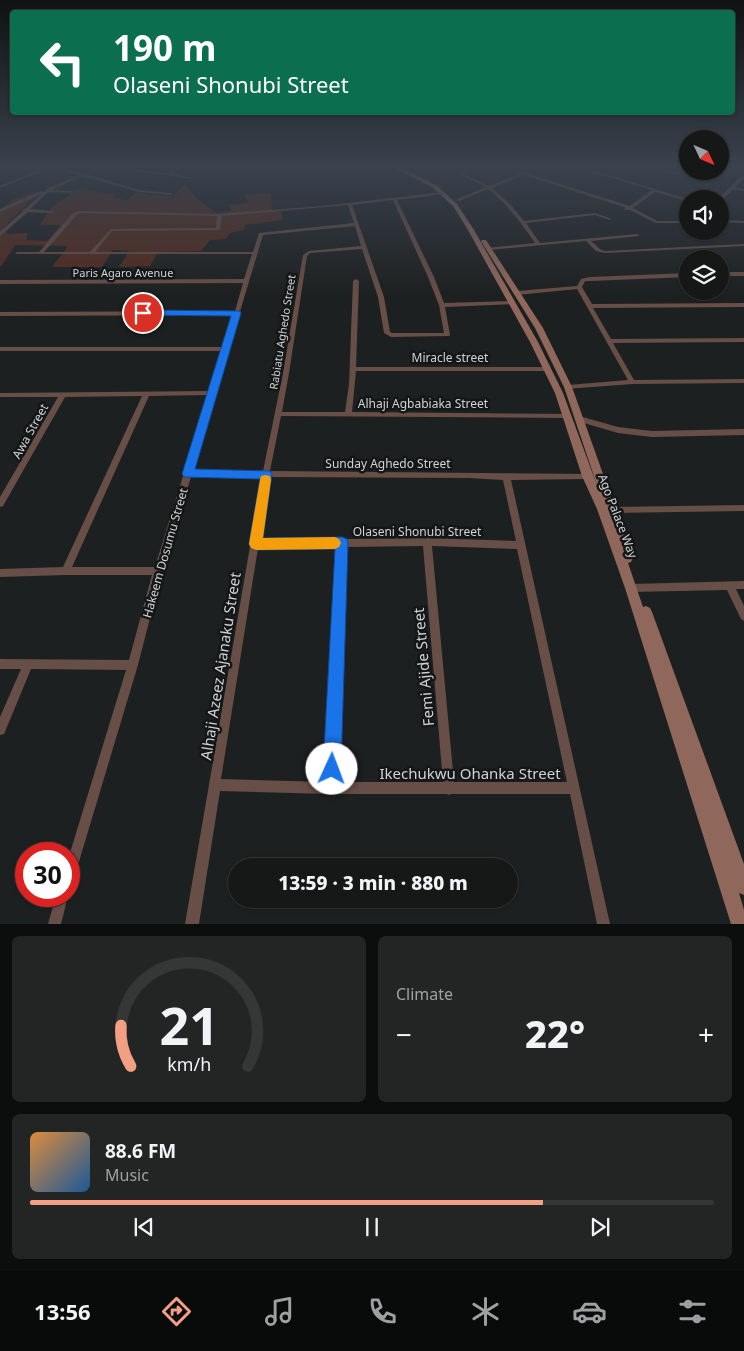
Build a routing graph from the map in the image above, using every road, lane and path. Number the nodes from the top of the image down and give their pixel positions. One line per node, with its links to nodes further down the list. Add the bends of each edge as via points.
1 (25, 210): 18 (street)
2 (27, 210): 10 (street)
3 (270, 210): 11 (street)
4 (352, 210): 17 (street)
5 (400, 210): 38 (street)
6 (458, 210): 36 (main road, Ago Palace Way)
7 (463, 210): 24 (main road, Ago Palace Way)
8 (511, 210): 14 (street)
9 (632, 210): 15 (street, via 659,222)
10 (51, 212)
11 (220, 214): 26 (street, via 77,213); 27 (street, via 218,229 111,230)
12 (610, 220): 14 (street, via 595,214)
13 (729, 221): 16 (street)
14 (523, 222): 21 (street)
15 (679, 222)
16 (744, 222)
17 (356, 224): 23 (street); 28 (street, Hakeem Dosumu Street, via 264,232)
18 (0, 235)
19 (637, 235): 20 (street)
20 (588, 240): 21 (street); 22 (street, via 605,252)
21 (538, 244): 24 (street)
22 (744, 245)
23 (365, 247): 38 (street, via 382,298 387,333 447,334); 56 (street, Rabiatu Aghedo Street, via 306,253)
24 (489, 249): 36 (main road, Ago Palace Way)
25 (17, 253): 26 (street)
26 (40, 253): 27 (street)
27 (91, 253): 28 (street)
28 (254, 253): 32 (street, Hakeem Dosumu Street)
29 (729, 274): 30 (street)
30 (744, 274)
31 (679, 275): 35 (street, via 583,280)
32 (247, 281): 34 (street, Paris Agaro Avenue); 40 (street, Hakeem Dosumu Street)
33 (356, 281): 47 (street)
34 (0, 282)
35 (580, 287): 36 (street); 39 (street)
36 (514, 298): 38 (street); 42 (main road, Ago Palace Way)
37 (744, 304): 39 (street)
38 (442, 305)
39 (592, 306): 44 (street)
40 (236, 313): 41 (street); 46 (street, Hakeem Dosumu Street)
41 (0, 314)
42 (536, 334): 48 (main road, Ago Palace Way); 51 (main road, Ago Palace Way)
43 (744, 340): 44 (street)
44 (610, 341): 50 (street)
45 (0, 349): 46 (street)
46 (227, 349): 53 (street, Hakeem Dosumu Street)
47 (352, 369): 48 (street, Miracle street); 57 (street)
48 (547, 369): 58 (main road, Ago Palace Way)
49 (744, 381): 50 (street)
50 (632, 382): 51 (street)
51 (568, 387): 59 (main road, Ago Palace Way)
52 (147, 393): 53 (street); 54 (street); 72 (street)
53 (212, 393): 61 (street, Hakeem Dosumu Street)
54 (63, 394): 55 (street); 65 (street, Awa Street)
55 (0, 395)
56 (278, 414): 57 (street, Alhaji Agbabiaka Street); 62 (street, Alhaji Azeez Ajanaku Street)
57 (348, 414): 58 (street, Alhaji Agbabiaka Street)
58 (568, 416): 63 (main road, Ago Palace Way)
59 (579, 419): 60 (street, via 618,430 652,434); 67 (main road, Ago Palace Way)
60 (744, 432)
61 (188, 474): 62 (street, Sunday Aghedo Street); 73 (street, Hakeem Dosumu Street)
62 (266, 474): 64 (street, Sunday Aghedo Street); 70 (street, Alhaji Azeez Ajanaku Street)
63 (588, 476): 64 (street, Sunday Aghedo Street); 77 (main road, Ago Palace Way)
64 (506, 477): 71 (street)
65 (0, 504)
66 (744, 508): 67 (street)
67 (611, 510): 77 (main road, Ago Palace Way)
68 (427, 542): 69 (street, Olaseni Shonubi Street); 71 (street, Olaseni Shonubi Street); 86 (street, Femi Ajide Street)
69 (342, 543): 70 (street, Olaseni Shonubi Street); 84 (street)
70 (256, 544): 83 (street, Alhaji Azeez Ajanaku Street)
71 (519, 545): 85 (street)
72 (66, 570): 73 (street); 74 (street)
73 (158, 571): 81 (street, Hakeem Dosumu Street)
74 (0, 573)
75 (729, 585): 76 (street); 77 (street); 78 (street)
76 (744, 585)
77 (634, 588): 88 (main road, Ago Palace Way); 93 (main road, Ago Palace Way)
78 (744, 616)
79 (0, 664): 80 (street)
80 (28, 664): 81 (street); 82 (street)
81 (133, 665): 87 (street, Hakeem Dosumu Street)
82 (0, 730)
83 (216, 786): 84 (street, Ikechukwu Ohanka Street); 91 (street, Alhaji Azeez Ajanaku Street)
84 (331, 788): 86 (street, Ikechukwu Ohanka Street)
85 (574, 788): 86 (street, Ikechukwu Ohanka Street); 92 (street)
86 (449, 789)
87 (79, 842)
88 (744, 887)
89 (59, 907): 90 (street)
90 (54, 924)
91 (192, 924)
92 (604, 924)
93 (740, 924)

